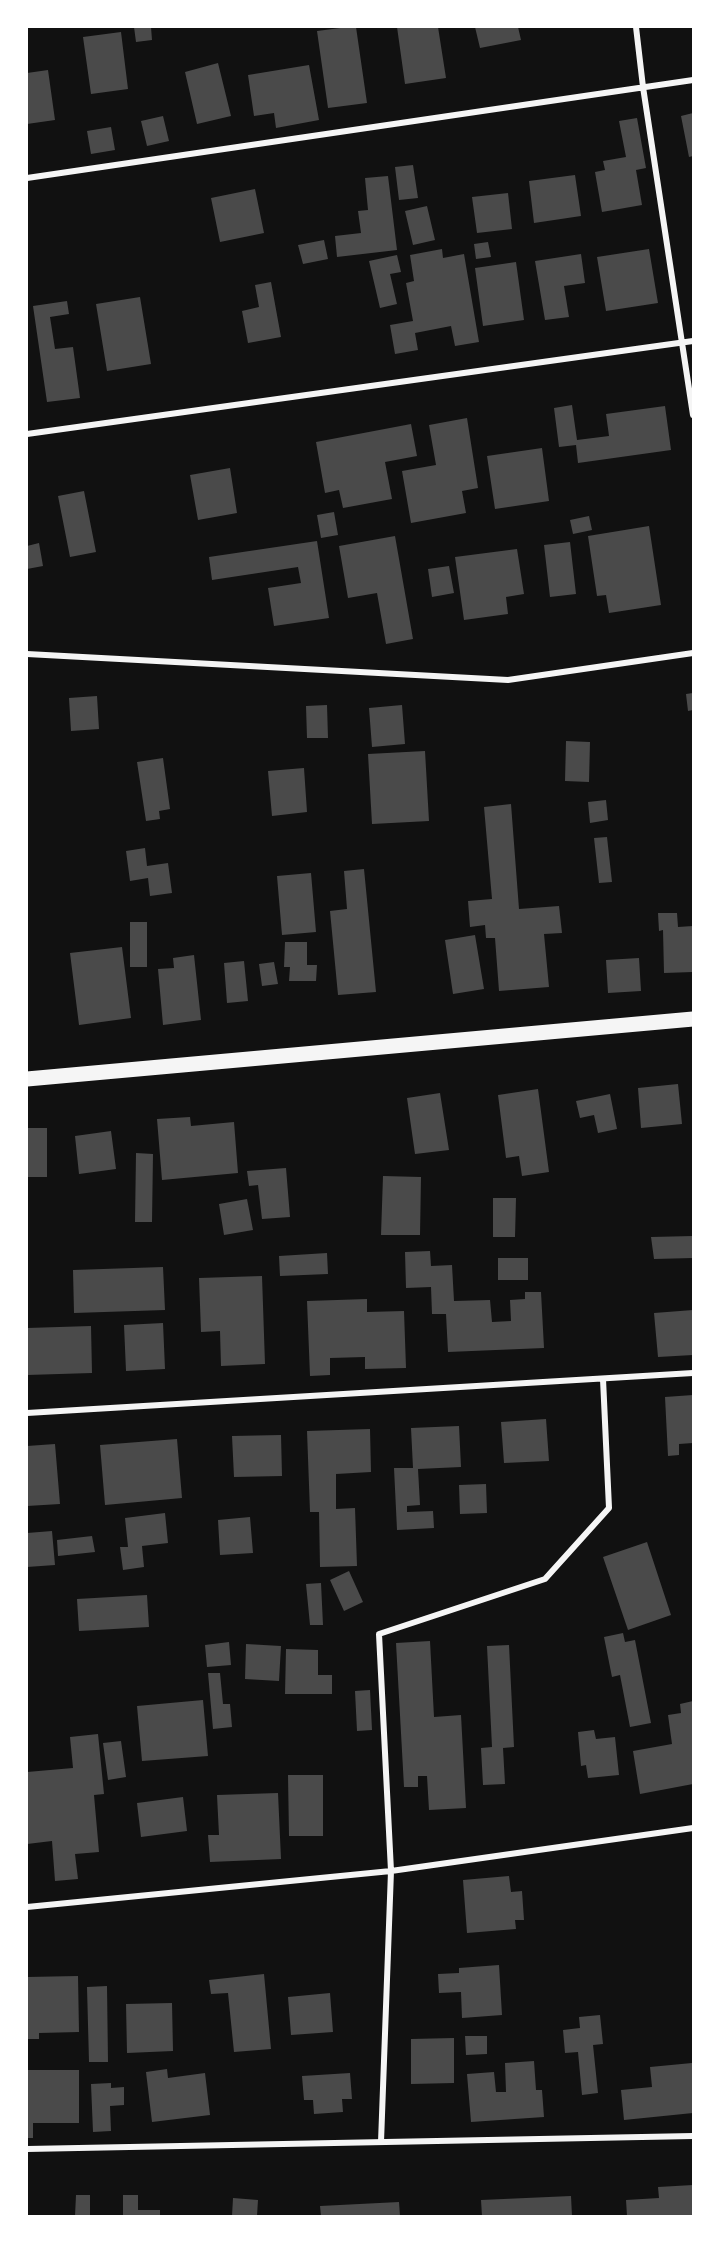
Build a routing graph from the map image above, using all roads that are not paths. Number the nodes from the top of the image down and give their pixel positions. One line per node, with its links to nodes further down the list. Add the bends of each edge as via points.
1 (636, 27): 3 (street)
2 (693, 80): 3 (street)
3 (643, 87): 4 (street); 6 (street)
4 (27, 178)
5 (693, 341): 6 (street)
6 (681, 342): 7 (street); 8 (street)
7 (693, 415)
8 (27, 434)
9 (693, 653): 10 (street, via 508,680)
10 (27, 654)
11 (693, 1019): 12 (main road)
12 (27, 1079)
13 (693, 1373): 14 (street)
14 (603, 1379): 15 (street); 17 (street, via 609,1508 545,1579 379,1634)
15 (27, 1413)
16 (693, 1828): 17 (street)
17 (392, 1871): 18 (street); 20 (street)
18 (27, 1906)
19 (693, 2136): 20 (street)
20 (381, 2142): 21 (street)
21 (27, 2149)

